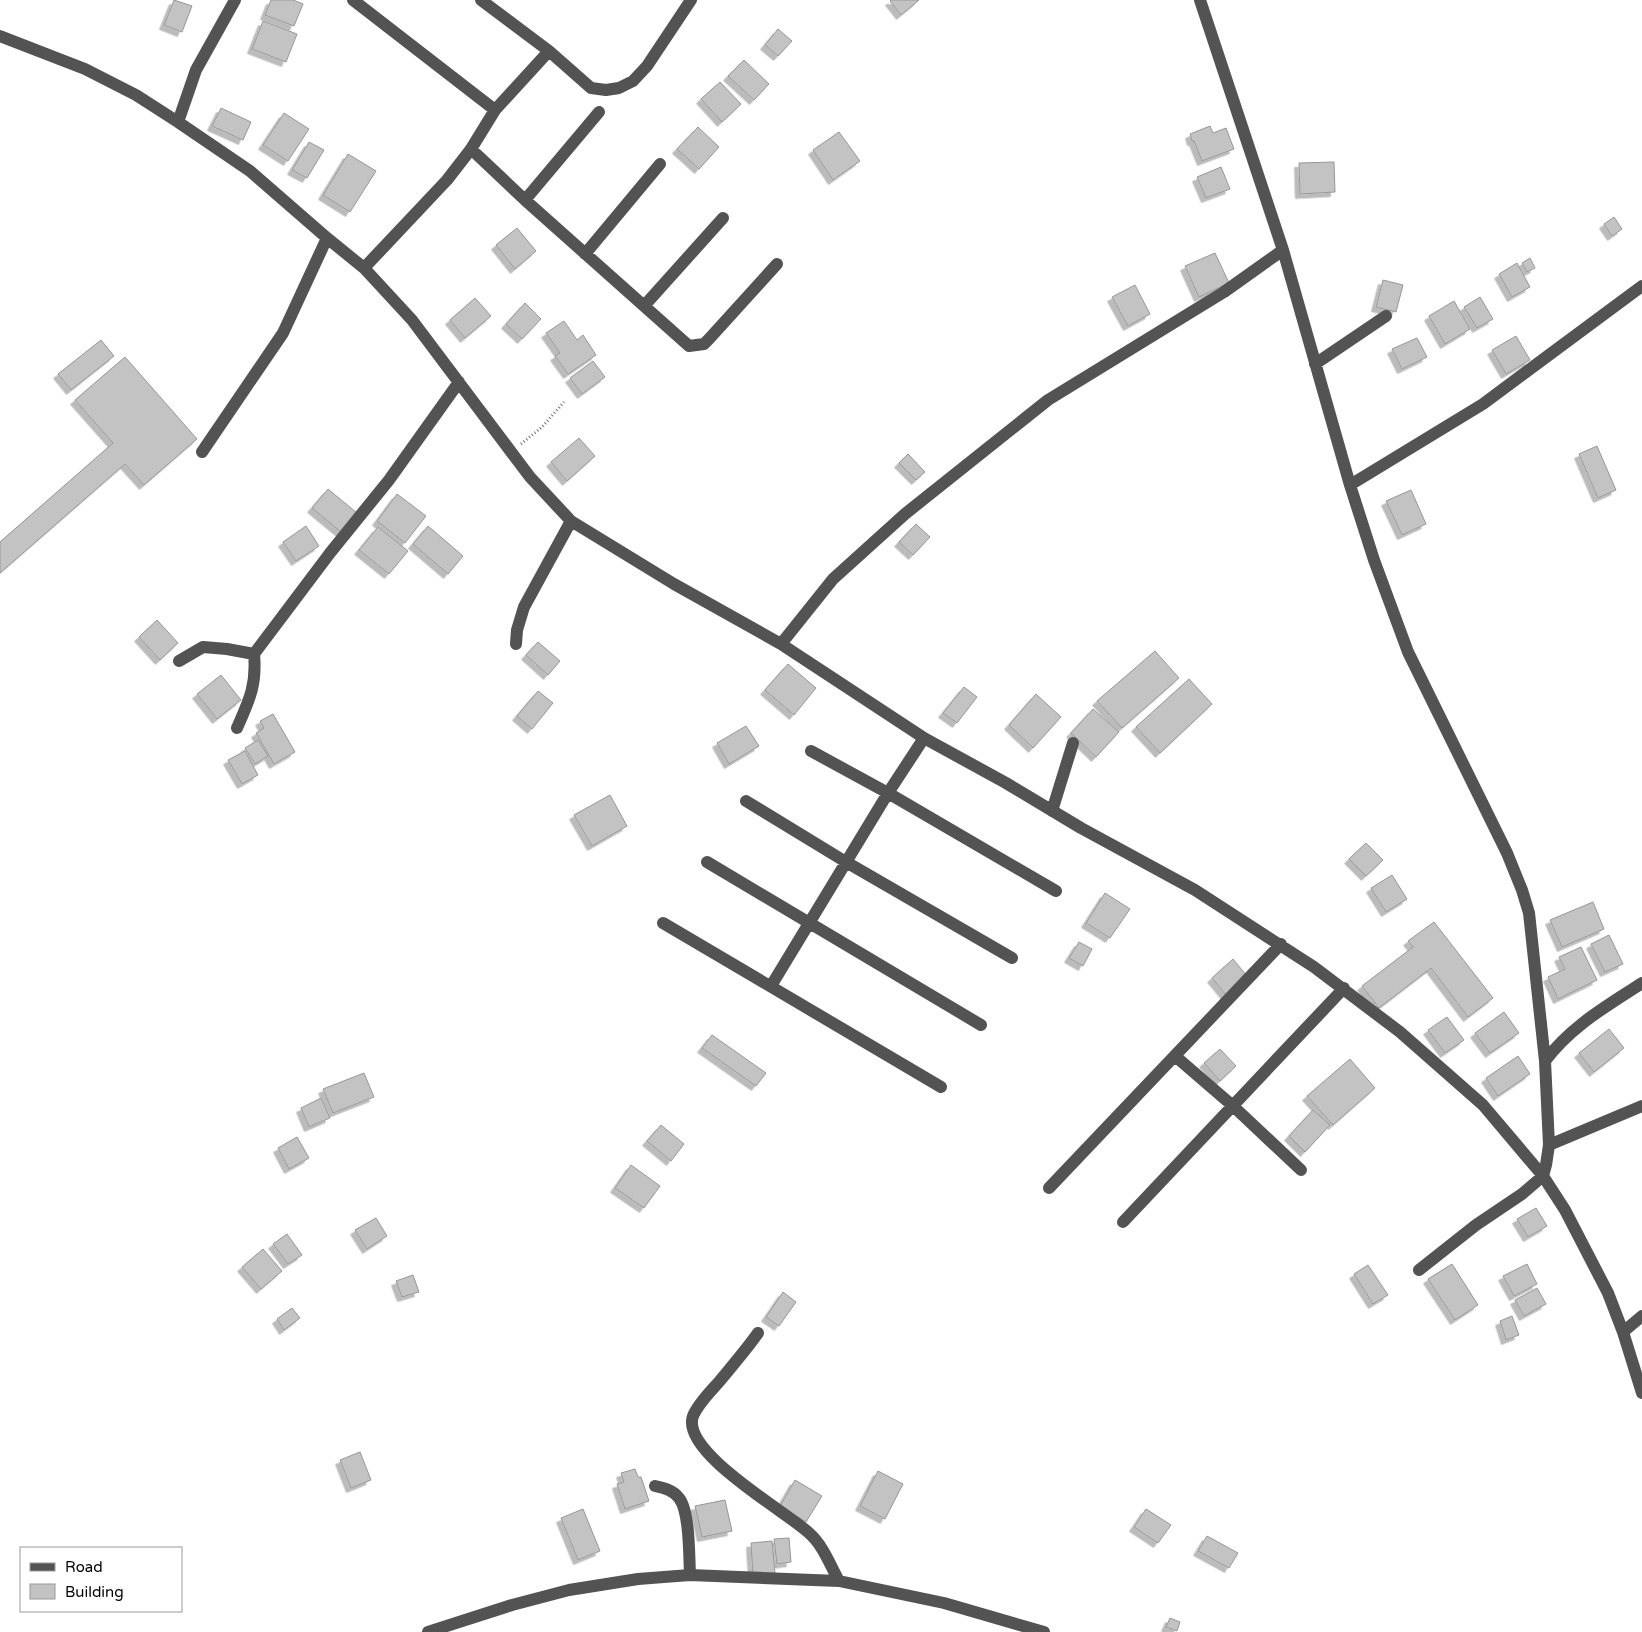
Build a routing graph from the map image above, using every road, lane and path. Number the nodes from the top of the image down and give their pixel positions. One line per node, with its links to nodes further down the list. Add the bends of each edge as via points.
1 (235, 0): 10 (street, via 196,70)
2 (353, 0): 8 (street)
3 (481, 0): 7 (street)
4 (691, 0): 7 (street, via 647,66 633,81 619,88 592,88)
5 (1200, 0): 16 (street)
6 (0, 36): 10 (street, via 85,69 136,95)
7 (549, 51): 8 (street)
8 (495, 110): 11 (street)
9 (599, 112): 13 (street)
10 (178, 122): 15 (street, via 250,171)
11 (471, 149): 13 (street); 19 (street, via 447,180)
12 (660, 164): 17 (street)
13 (525, 200): 17 (street)
14 (723, 218): 21 (street)
15 (327, 238): 19 (street); 27 (street, via 283,334)
16 (1283, 250): 23 (street); 31 (street, via 1224,292 1048,400 905,514 855,559 834,579)
17 (585, 254): 21 (street)
18 (778, 264): 21 (street, via 709,339 698,345 688,346)
19 (364, 268): 24 (street, via 412,320)
20 (1642, 286): 28 (street, via 1483,404)
21 (644, 306)
22 (1386, 316): 23 (street)
23 (1315, 364): 28 (street)
24 (459, 382): 26 (street); 32 (street, via 389,480)
25 (564, 402): 26 (path, via 542,427)
26 (510, 451): 29 (street)
27 (202, 452)
28 (1350, 485): 53 (street, via 1408,652 1522,890 1529,913)
29 (571, 521): 30 (street, via 524,607); 31 (street)
30 (516, 644)
31 (780, 644): 35 (street)
32 (254, 654): 33 (street, via 203,647); 34 (street, via 252,693)
33 (179, 661)
34 (237, 728)
35 (924, 738): 38 (street); 40 (street)
36 (1073, 743): 40 (street)
37 (811, 751): 38 (street)
38 (888, 793): 42 (street); 43 (street)
39 (746, 801): 42 (street)
40 (1052, 810): 46 (street, via 1195,890)
41 (706, 862): 45 (street)
42 (846, 862): 45 (street); 47 (street)
43 (1056, 891)
44 (663, 923): 49 (street)
45 (809, 923): 49 (street); 51 (street)
46 (1281, 944): 50 (street); 52 (street)
47 (1012, 958)
48 (1642, 983): 53 (street, via 1565,1037)
49 (771, 986): 54 (street)
50 (1344, 988): 55 (street); 59 (street, via 1483,1105)
51 (981, 1025)
52 (1175, 1056): 55 (street); 60 (street)
53 (1545, 1061): 57 (street)
54 (940, 1087)
55 (1233, 1106): 58 (street); 61 (street)
56 (1642, 1106): 57 (street)
57 (1549, 1145): 59 (street)
58 (1301, 1170)
59 (1543, 1176): 62 (street); 64 (street, via 1565,1210 1608,1293)
60 (1049, 1188)
61 (1123, 1222)
62 (1419, 1270)
63 (1642, 1316): 64 (street)
64 (1623, 1332): 66 (street)
65 (758, 1333): 69 (street, via 694,1414 693,1431 715,1460 818,1542)
66 (1642, 1393)
67 (655, 1486): 68 (street, via 667,1488 684,1507)
68 (690, 1575): 69 (street); 70 (street, via 569,1590)
69 (839, 1581): 71 (street, via 944,1603)
70 (428, 1632)
71 (1044, 1632)

